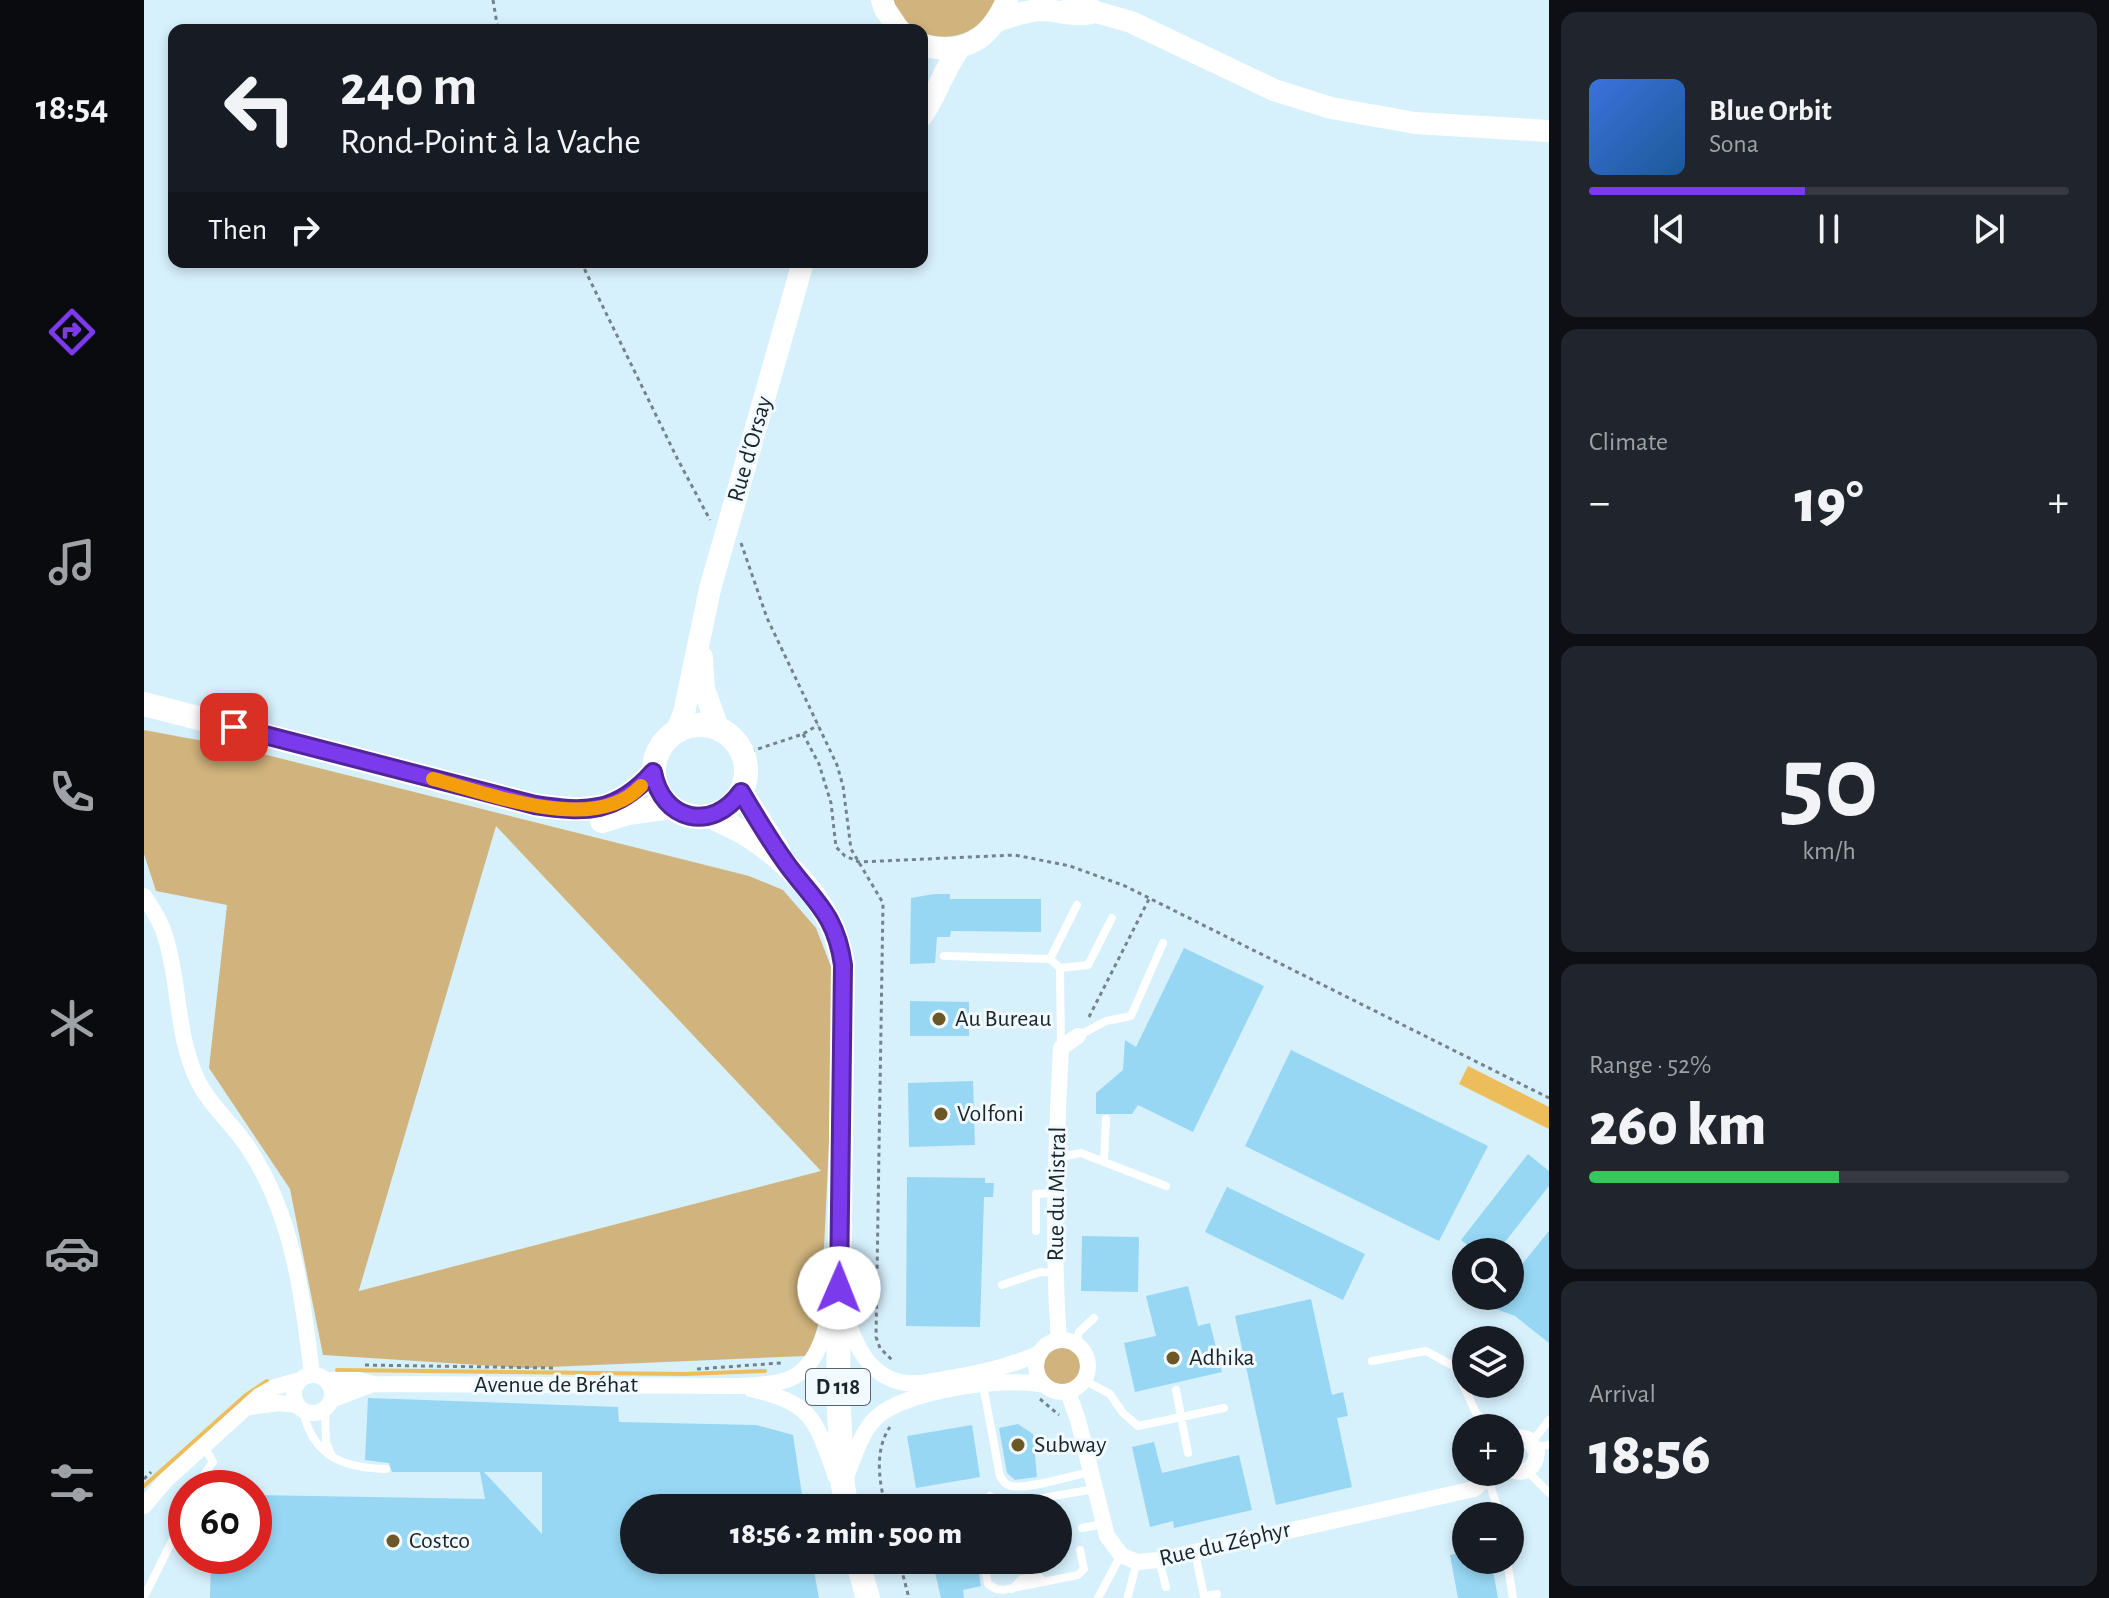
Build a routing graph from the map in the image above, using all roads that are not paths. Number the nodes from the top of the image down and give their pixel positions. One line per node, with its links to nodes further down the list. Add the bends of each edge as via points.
1 (1007, 0): 5 (main road)
2 (1073, 0): 4 (main road)
3 (881, 3): 6 (main road)
4 (1096, 12): 5 (main road, via 1040,10); 10 (main road, via 1131,22 1274,90 1331,108 1415,123)
5 (997, 21): 8 (main road)
6 (895, 24)
7 (928, 46): 8 (main road)
8 (960, 47): 9 (main road)
9 (928, 107)
10 (1549, 131)
11 (801, 268): 12 (main road, Rue d'Orsay)
12 (700, 636): 14 (main road, Rue d'Orsay, via 704,689); 15 (main road, Rue d'Orsay)
13 (144, 704): 18 (main road)
14 (718, 728): 15 (main road, via 704,724); 17 (main road, via 743,754)
15 (677, 730): 16 (main road, via 659,748)
16 (653, 772): 18 (main road, via 637,790 599,809); 19 (main road)
17 (741, 792): 20 (main road); 21 (main road, D 118)
18 (535, 805): 19 (main road, via 573,820 602,821)
19 (671, 807): 20 (main road, via 684,815)
20 (710, 816): 21 (main road, D 118, via 748,835)
21 (790, 869): 39 (main road, D 118, via 825,909 843,965)
22 (144, 896): 44 (street, via 167,939 178,1014 198,1081 249,1147 276,1201 297,1273)
23 (1077, 905): 27 (lane)
24 (1112, 918): 28 (lane, via 1088,965)
25 (1163, 943): 29 (lane, via 1131,1016 1106,1021)
26 (944, 956): 27 (lane)
27 (1050, 959): 28 (lane)
28 (1060, 968): 30 (lane, Rue du Mistral)
29 (1078, 1036): 30 (street)
30 (1061, 1048): 32 (street, Rue du Mistral)
31 (1106, 1119): 33 (lane)
32 (1056, 1159): 33 (lane, via 1081,1153); 35 (street, Rue du Mistral)
33 (1104, 1162): 34 (lane)
34 (1166, 1186)
35 (1056, 1193): 36 (lane, via 1036,1194); 37 (street, Rue du Mistral)
36 (1036, 1231)
37 (1056, 1273): 38 (lane, via 1040,1272); 41 (street, Rue du Mistral)
38 (1002, 1285)
39 (839, 1288): 42 (street, via 852,1337 869,1365 889,1379 908,1384 982,1373); 48 (street, Avenue de Bréhat, via 823,1342 810,1364 786,1381); 72 (main road, D 118, via 838,1393)
40 (1094, 1318): 41 (lane)
41 (1068, 1342): 42 (street); 45 (street, via 1087,1356)
42 (1040, 1353): 50 (street, via 1036,1370)
43 (1372, 1361): 56 (lane, via 1426,1351 1455,1367)
44 (313, 1378): 46 (street, Avenue de Bréhat); 52 (street, via 331,1389); 53 (street, Avenue de Bréhat, via 275,1387); 54 (street, via 294,1395)
45 (1084, 1380): 51 (street); 57 (lane, via 1110,1394 1138,1426)
46 (373, 1384): 48 (street, Avenue de Bréhat); 52 (street, Avenue de Bréhat)
47 (983, 1385): 50 (street, via 1016,1381); 66 (lane, via 1004,1483 1011,1487); 73 (street, via 910,1398 876,1417 858,1445)
48 (738, 1386): 71 (street, Avenue de Bréhat, via 803,1408 819,1430)
49 (1176, 1390): 57 (lane)
50 (1041, 1391): 51 (street)
51 (1068, 1392): 66 (street)
52 (328, 1404): 54 (street, via 315,1413); 62 (lane, via 326,1442)
53 (250, 1407): 54 (street, via 279,1403); 60 (street, Avenue de Bréhat)
54 (300, 1408): 62 (lane, via 320,1449)
55 (1224, 1408): 57 (lane)
56 (1477, 1414)
57 (1181, 1417): 61 (lane)
58 (1549, 1420): 59 (lane)
59 (1539, 1445): 63 (street, via 1536,1462)
60 (205, 1448): 65 (lane, via 213,1462); 75 (street, Avenue de Bréhat)
61 (1188, 1453)
62 (333, 1457): 64 (lane, via 355,1468)
63 (1524, 1467)
64 (386, 1469)
65 (207, 1470)
66 (1091, 1472): 69 (street)
67 (1524, 1474): 70 (lane)
68 (1477, 1486): 80 (street, Rue du Zéphyr)
69 (1095, 1489): 74 (lane); 76 (street)
70 (1549, 1493)
71 (844, 1494)
72 (846, 1494)
73 (847, 1494)
74 (1066, 1494)
75 (144, 1506)
76 (1104, 1524): 77 (lane); 81 (street, via 1107,1536)
77 (1082, 1528)
78 (168, 1549): 89 (lane)
79 (1080, 1550): 84 (lane, via 1084,1569 1078,1575 996,1589)
80 (1195, 1551): 82 (street, Rue du Zéphyr); 87 (lane, via 1204,1596)
81 (1129, 1559): 82 (street, Rue du Zéphyr); 88 (lane); 91 (lane)
82 (1159, 1560): 86 (lane)
83 (861, 1574): 90 (main road)
84 (986, 1574)
85 (1509, 1574): 92 (lane)
86 (1166, 1587)
87 (1217, 1594)
88 (1128, 1596)
89 (144, 1597)
90 (868, 1598)
91 (1098, 1598)
92 (1513, 1598)

